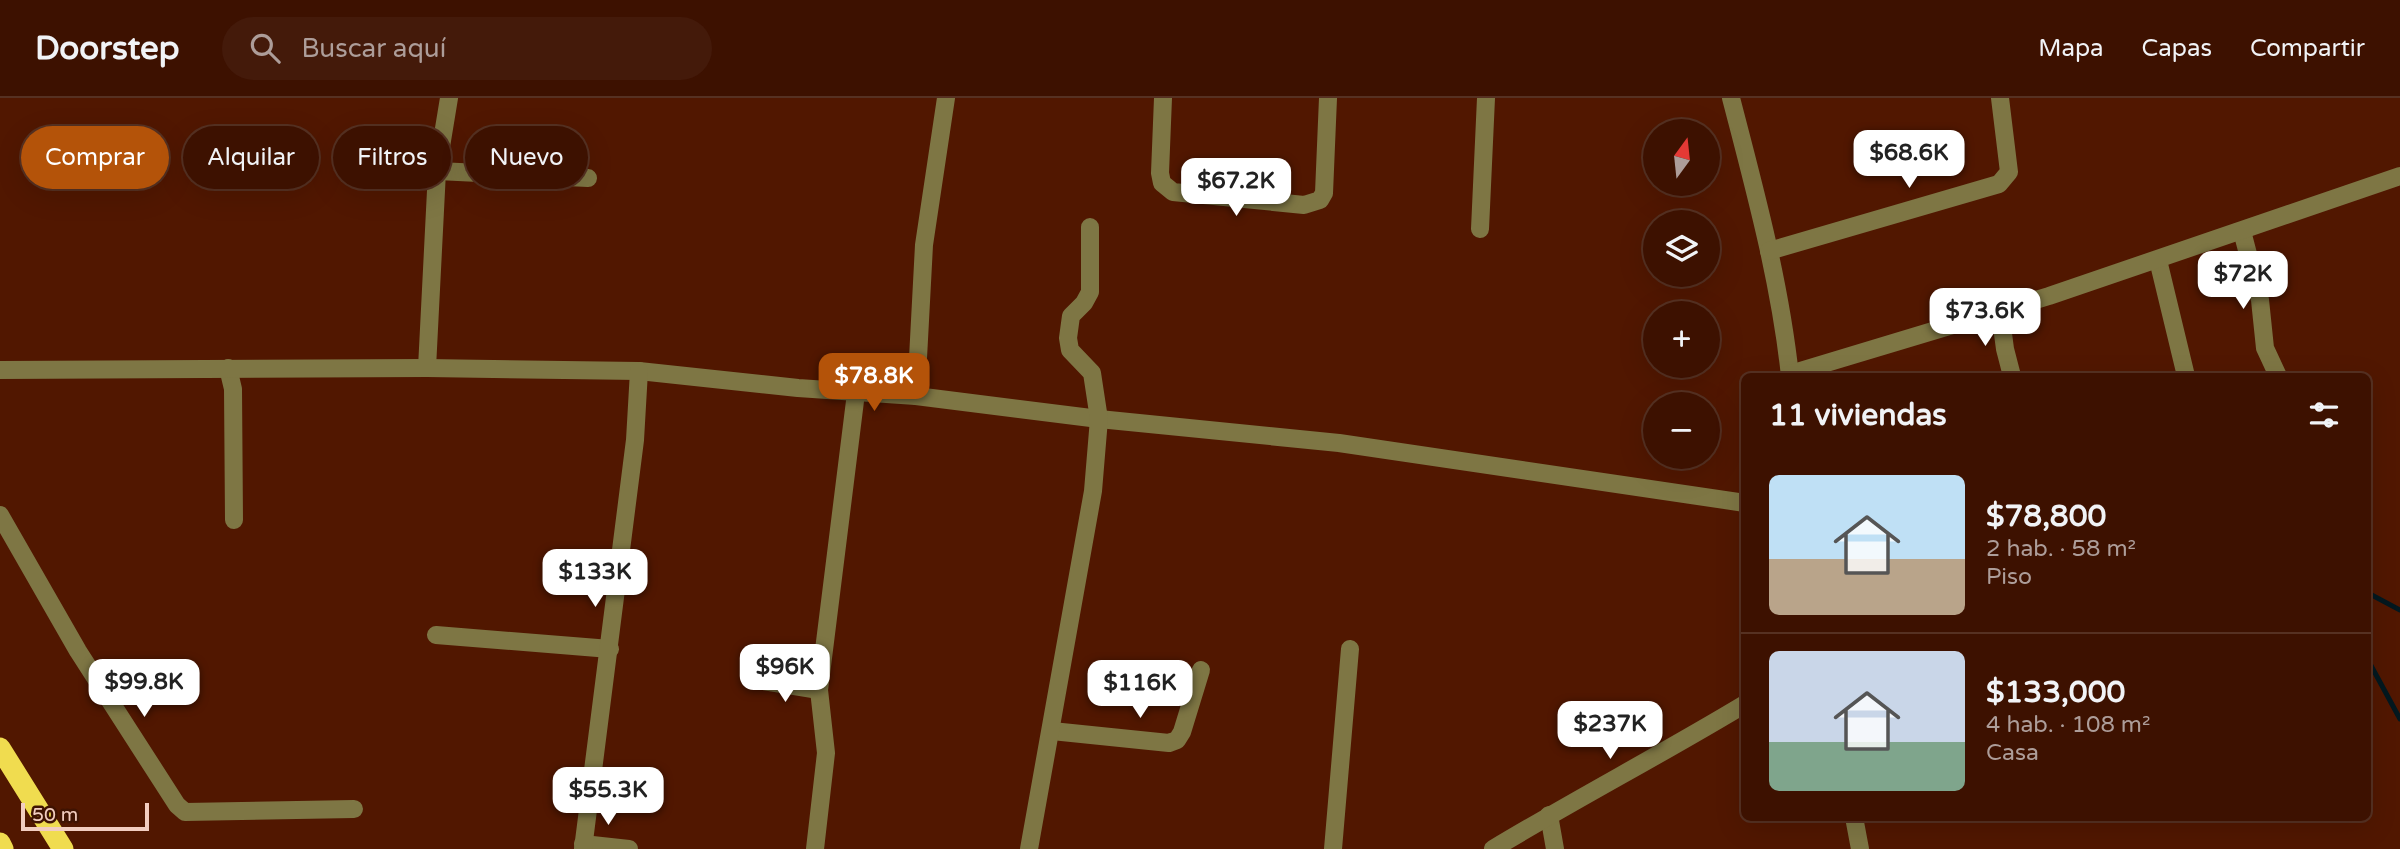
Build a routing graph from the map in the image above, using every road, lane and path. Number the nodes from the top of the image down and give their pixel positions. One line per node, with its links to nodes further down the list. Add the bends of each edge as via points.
1 (449, 98): 8 (street)
2 (946, 98): 27 (street, via 924,245)
3 (1163, 98): 4 (street, via 1160,173 1162,183 1173,192 1304,205 1320,200 1324,193)
4 (1328, 98)
5 (1486, 98): 12 (street)
6 (1731, 98): 14 (street)
7 (2000, 98): 14 (street, via 2008,172 1999,184)
8 (444, 126)
9 (2400, 176): 13 (street)
10 (436, 189): 18 (street)
11 (1090, 227): 28 (street, via 1090,292 1071,316 1068,338 1070,350 1092,373)
12 (1480, 229)
13 (2242, 231): 15 (street); 25 (street, via 2260,300 2265,348)
14 (1769, 251): 21 (street)
15 (2158, 260): 16 (street); 24 (street)
16 (2000, 311): 22 (street); 23 (street)
17 (228, 368): 18 (street); 19 (street); 31 (street, via 233,388)
18 (427, 368): 20 (street)
19 (0, 370)
20 (639, 371): 26 (street); 33 (street)
21 (1790, 373)
22 (1797, 373)
23 (2011, 373)
24 (2185, 373)
25 (2277, 373)
26 (856, 393): 27 (street); 37 (street)
27 (916, 396): 28 (street)
28 (1099, 419): 29 (street, via 1339,443); 39 (street, via 1093,491)
29 (1741, 502)
30 (0, 515): 41 (street, via 78,650 177,806 185,812)
31 (234, 520)
32 (436, 635): 33 (street)
33 (610, 649): 45 (street)
34 (1350, 649): 51 (street)
35 (1201, 670): 39 (street, via 1177,740 1169,743)
36 (757, 680): 37 (street)
37 (819, 690): 49 (street, via 826,754)
38 (1741, 706): 42 (street)
39 (1052, 731): 50 (street)
40 (0, 748): 47 (highway)
41 (354, 809)
42 (1549, 815): 52 (street); 53 (street)
43 (1855, 821): 54 (street)
44 (0, 843): 46 (highway)
45 (583, 846): 48 (street)
46 (4, 849)
47 (63, 849)
48 (629, 849)
49 (815, 849)
50 (1029, 849)
51 (1333, 849)
52 (1493, 849)
53 (1555, 849)
54 (1860, 849)

